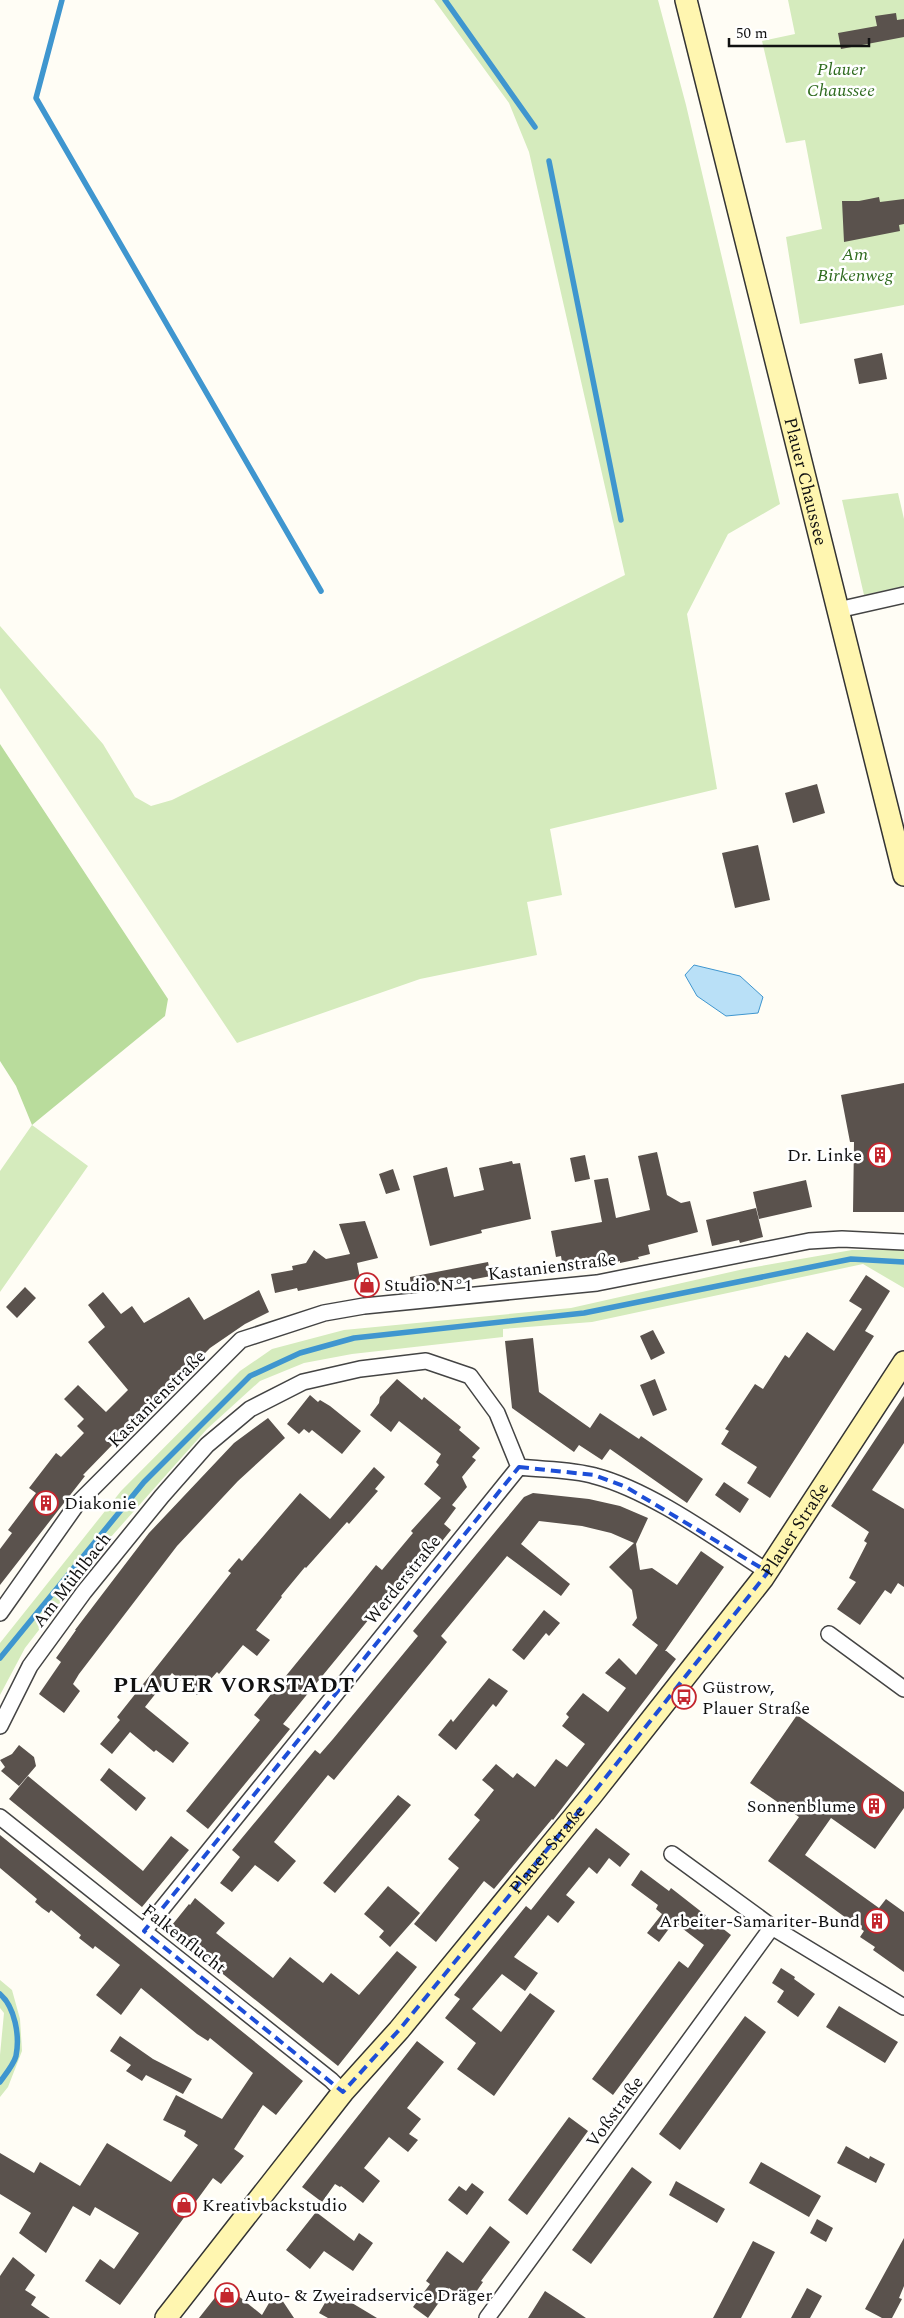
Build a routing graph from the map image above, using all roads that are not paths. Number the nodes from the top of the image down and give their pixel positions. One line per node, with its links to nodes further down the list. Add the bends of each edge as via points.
1 (686, 0): 3 (main road, Plauer Chaussee)
2 (904, 595): 3 (street)
3 (838, 610): 4 (main road, Plauer Chaussee)
4 (904, 875)
5 (904, 1242): 9 (street, Kastanienstraße, via 809,1241 597,1283 364,1306 324,1313 241,1340 77,1504)
6 (904, 1362): 8 (main road, Plauer Straße)
7 (519, 1467): 8 (street, via 594,1475 626,1487 658,1503); 12 (street, Am Mühlbach, via 497,1413 470,1376 426,1361 360,1369 303,1382 250,1409 207,1445 162,1496 84,1592 30,1666); 16 (street, Werderstraße)
8 (768, 1572): 18 (main road, Plauer Straße, via 400,2030)
9 (0, 1613)
10 (829, 1634): 11 (street)
11 (904, 1690)
12 (0, 1726)
13 (0, 1817): 16 (street, Falkenflucht)
14 (672, 1854): 15 (street)
15 (772, 1927): 17 (street); 20 (street, Voßstraße)
16 (144, 1931): 18 (street, Falkenflucht)
17 (904, 2007)
18 (343, 2092): 19 (main road, Plauer Straße)
19 (166, 2318)
20 (487, 2318)

